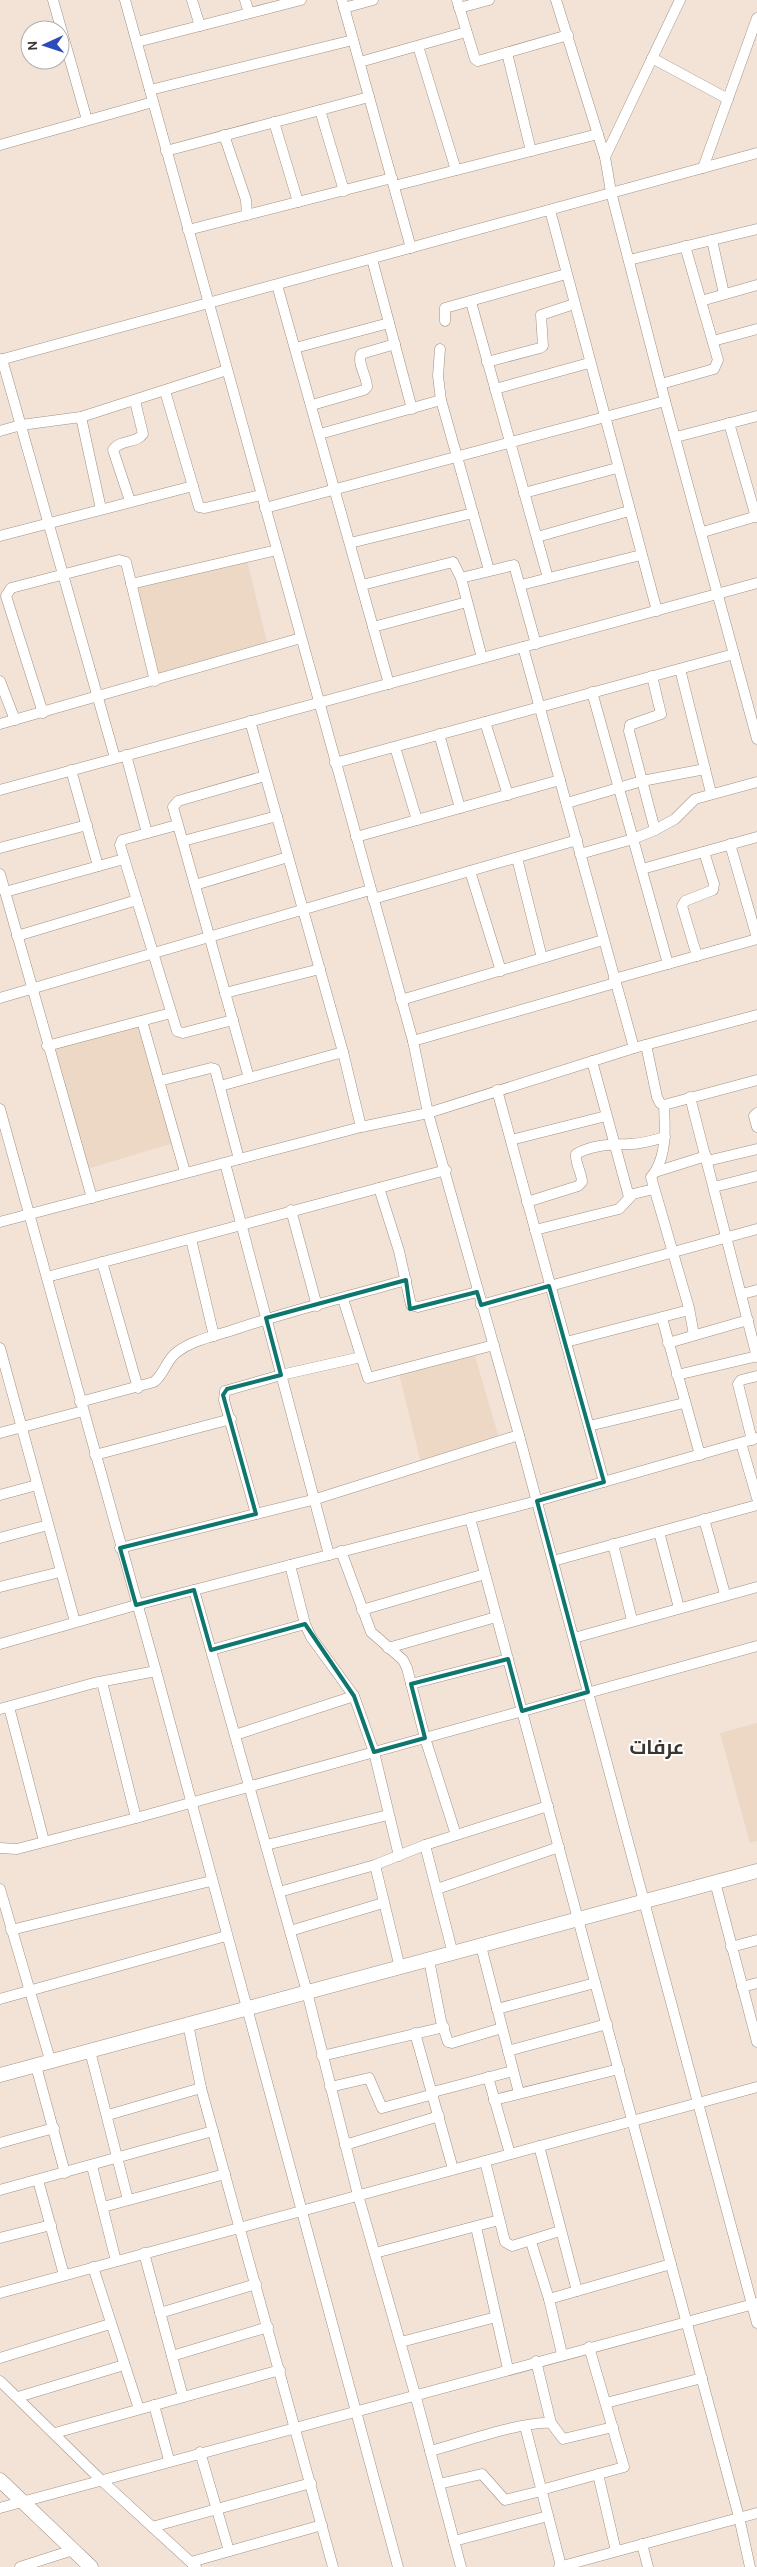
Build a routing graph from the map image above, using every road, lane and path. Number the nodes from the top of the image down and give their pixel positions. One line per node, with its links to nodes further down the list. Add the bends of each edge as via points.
1 (53, 0): 29 (street)
2 (125, 0): 19 (street)
3 (192, 0): 15 (street)
4 (245, 0): 13 (street)
5 (301, 0): 10 (street)
6 (373, 0): 11 (street)
7 (489, 0): 12 (street)
8 (556, 0): 17 (street)
9 (680, 0): 22 (street)
10 (287, 2): 13 (street)
11 (343, 4): 18 (street)
12 (458, 4): 16 (street)
13 (249, 13): 15 (street)
14 (757, 18): 26 (street)
15 (200, 26): 19 (street)
16 (466, 32): 20 (street); 21 (street, via 478,61)
17 (568, 36): 21 (street); 31 (street)
18 (353, 40): 23 (street); 24 (street)
19 (137, 42): 24 (street)
20 (418, 46): 23 (street); 39 (street)
21 (507, 54): 35 (street)
22 (652, 58): 26 (street); 37 (street)
23 (360, 62): 25 (street)
24 (150, 90): 27 (street)
25 (370, 97): 28 (street); 40 (street)
26 (728, 99): 38 (street)
27 (153, 102): 29 (street); 34 (street)
28 (320, 110): 30 (street); 41 (street)
29 (87, 120): 33 (street)
30 (274, 122): 32 (street); 43 (street)
31 (598, 134): 35 (street); 37 (street)
32 (224, 135): 34 (street); 45 (street, via 246,200)
33 (0, 145)
34 (166, 151): 47 (street)
35 (531, 151): 39 (street)
36 (757, 153): 38 (street)
37 (605, 157): 42 (street)
38 (703, 168): 42 (street)
39 (456, 170): 40 (street)
40 (393, 182): 41 (street); 50 (street)
41 (344, 191): 43 (street)
42 (612, 192): 44 (street); 52 (street)
43 (298, 202): 45 (street)
44 (550, 210): 50 (street); 53 (street)
45 (247, 215): 47 (street)
46 (757, 229): 48 (street)
47 (188, 230): 59 (street)
48 (712, 240): 49 (street); 56 (street)
49 (685, 246): 52 (street); 57 (street)
50 (411, 248): 51 (street)
51 (372, 259): 54 (street); 62 (street)
52 (629, 260): 72 (street)
53 (566, 274): 58 (street); 60 (street)
54 (277, 285): 59 (street); 66 (street)
55 (757, 285): 56 (street)
56 (724, 294): 57 (street)
57 (701, 301): 64 (street)
58 (471, 302): 61 (street, via 446,308); 69 (street)
59 (208, 303): 68 (street); 71 (street)
60 (574, 304): 69 (street, via 541,315 543,346 540,348); 70 (street)
61 (445, 321)
62 (389, 323): 65 (street); 66 (street)
63 (757, 329): 64 (street)
64 (713, 341): 72 (street, via 718,360 714,369)
65 (395, 344): 78 (street, via 361,354 367,382 364,390); 79 (street)
66 (295, 348): 78 (street)
67 (440, 350): 75 (street, via 438,376)
68 (1, 359): 84 (street)
69 (487, 362): 73 (street)
70 (589, 363): 73 (street); 81 (street)
71 (227, 370): 74 (street); 94 (street)
72 (661, 384): 77 (street)
73 (495, 389): 88 (street)
74 (165, 392): 76 (street); 91 (street)
75 (441, 400): 79 (street); 89 (street)
76 (135, 401): 80 (street); 95 (street, via 143,434 114,450)
77 (665, 401): 81 (street); 87 (street)
78 (312, 405): 86 (street)
79 (412, 408): 86 (street)
80 (80, 417): 84 (street); 97 (street)
81 (603, 417): 88 (street); 90 (street)
82 (756, 419): 83 (street)
83 (729, 423): 87 (street); 100 (street)
84 (21, 425): 85 (street); 101 (street)
85 (0, 431)
86 (320, 434): 92 (street)
87 (676, 437): 102 (street)
88 (510, 442): 89 (street); 93 (street)
89 (457, 456): 92 (street); 99 (street)
90 (617, 468): 93 (street); 98 (street)
91 (193, 486): 94 (street, via 198,507 202,509); 95 (street)
92 (335, 489): 96 (street); 105 (street)
93 (524, 493): 104 (street)
94 (261, 495): 96 (street)
95 (130, 501): 97 (street)
96 (265, 508): 106 (street)
97 (101, 509): 101 (street)
98 (629, 511): 104 (street); 107 (street)
99 (473, 513): 105 (street); 108 (street)
100 (757, 516): 102 (street)
101 (48, 522): 103 (street); 109 (street)
102 (702, 532): 116 (street)
103 (0, 536)
104 (537, 538): 111 (street)
105 (350, 543): 114 (street)
106 (277, 550): 112 (street); 122 (street)
107 (641, 555): 111 (street); 118 (street)
108 (489, 570): 110 (street); 115 (street, via 512,564)
109 (64, 577): 112 (street, via 123,560); 119 (street, via 11,588 7,592); 133 (street)
110 (461, 578): 114 (street, via 456,564 450,562); 117 (street)
111 (548, 578): 115 (street)
112 (131, 584): 129 (street)
113 (757, 584): 116 (street)
114 (362, 585): 121 (street)
115 (521, 585): 123 (street)
116 (718, 594): 118 (street); 125 (street)
117 (467, 602): 121 (street); 126 (street)
118 (657, 611): 123 (street)
119 (11, 616): 120 (street); 136 (street)
120 (0, 620)
121 (373, 627): 131 (street)
122 (301, 638): 129 (street); 134 (street)
123 (536, 644): 124 (street)
124 (522, 647): 126 (street); 135 (street)
125 (734, 654): 127 (street); 142 (street)
126 (482, 658): 131 (street)
127 (680, 669): 128 (street); 147 (street)
128 (652, 676): 132 (street); 151 (street, via 661,714 630,725 629,731)
129 (155, 681): 133 (street)
130 (0, 682): 137 (street)
131 (389, 684): 134 (street)
132 (592, 692): 135 (street); 153 (street)
133 (97, 698): 136 (street); 145 (street)
134 (319, 703): 138 (street); 146 (street)
135 (539, 706): 139 (street); 150 (street)
136 (43, 713): 137 (street)
137 (14, 720): 140 (street)
138 (250, 722): 144 (street); 149 (street)
139 (485, 722): 141 (street); 156 (street)
140 (0, 724)
141 (438, 734): 143 (street); 158 (street)
142 (757, 739)
143 (395, 747): 146 (street); 160 (street)
144 (126, 755): 145 (street); 164 (street)
145 (114, 758): 148 (street)
146 (335, 763): 165 (street)
147 (705, 769): 151 (street); 155 (street)
148 (71, 770): 154 (street); 161 (street)
149 (265, 776): 159 (street); 162 (street, via 178,801 173,806)
150 (560, 780): 156 (street); 157 (street)
151 (642, 781): 153 (street); 163 (street)
152 (757, 782): 155 (street)
153 (619, 788): 157 (street); 167 (street)
154 (0, 790)
155 (711, 793): 163 (street, via 695,799 675,819)
156 (508, 795): 158 (street)
157 (567, 803): 168 (street)
158 (460, 808): 160 (street)
159 (277, 816): 169 (street); 174 (street)
160 (417, 820): 165 (street)
161 (86, 825): 171 (street); 177 (street)
162 (177, 825): 164 (street); 169 (street)
163 (655, 830): 167 (street)
164 (147, 833): 176 (street, via 122,840 120,845)
165 (356, 837): 183 (street)
166 (757, 837): 170 (street)
167 (633, 839): 173 (street); 178 (street)
168 (577, 840): 173 (street); 175 (street)
169 (183, 841): 181 (street)
170 (730, 844): 172 (street); 188 (street)
171 (0, 848)
172 (704, 852): 178 (street); 191 (street, via 713,890 685,901 682,906)
173 (580, 854): 189 (street)
174 (288, 858): 181 (street); 185 (street)
175 (517, 858): 179 (street); 192 (street)
176 (124, 859): 177 (street); 184 (street)
177 (98, 866): 182 (street)
178 (642, 869): 193 (street)
179 (470, 871): 183 (street); 195 (street)
180 (0, 874): 182 (street)
181 (195, 885): 186 (street)
182 (5, 892): 187 (street)
183 (372, 894): 185 (street); 200 (street)
184 (137, 900): 187 (street); 190 (street)
185 (303, 909): 186 (street); 194 (street)
186 (209, 935): 190 (street); 198 (street)
187 (17, 936): 197 (street)
188 (757, 938): 191 (street)
189 (603, 940): 192 (street); 196 (street)
190 (152, 953): 197 (street); 201 (street)
191 (697, 956): 193 (street)
192 (542, 958): 195 (street)
193 (668, 964): 196 (street)
194 (320, 969): 198 (street); 209 (street)
195 (501, 971): 200 (street)
196 (615, 981): 205 (street); 208 (street)
197 (31, 989): 199 (street); 207 (street)
198 (226, 994): 203 (street)
199 (0, 998)
200 (401, 1000): 205 (street)
201 (171, 1014): 203 (street, via 179,1033); 204 (street)
202 (757, 1015): 206 (street)
203 (233, 1020): 211 (street)
204 (142, 1021): 207 (street); 213 (street)
205 (413, 1041): 219 (street)
206 (646, 1045): 208 (street); 217 (street, via 658,1097)
207 (47, 1046): 239 (street)
208 (634, 1048): 210 (street)
209 (343, 1052): 211 (street); 222 (street)
210 (592, 1062): 215 (street); 221 (street)
211 (250, 1078): 214 (street)
212 (757, 1080): 216 (street)
213 (159, 1081): 214 (street, via 213,1068); 232 (street)
214 (220, 1086): 228 (street)
215 (497, 1090): 219 (street); 225 (street)
216 (690, 1097): 217 (street); 229 (street)
217 (664, 1105): 224 (street)
218 (0, 1109): 242 (street)
219 (428, 1113): 222 (street); 231 (street)
220 (757, 1113): 223 (street, via 754,1116)
221 (606, 1116): 225 (street); 226 (street)
222 (361, 1127): 228 (street)
223 (757, 1127)
224 (665, 1138): 226 (street, via 631,1144); 233 (street, via 660,1164)
225 (511, 1140): 240 (street)
226 (613, 1143): 238 (street); 240 (street, via 576,1154 582,1176 578,1186)
227 (757, 1149): 229 (street)
228 (239, 1159): 230 (street)
229 (706, 1159): 233 (street); 235 (street)
230 (225, 1163): 232 (street); 244 (street)
231 (446, 1170): 236 (street); 255 (street)
232 (185, 1172): 239 (street)
233 (655, 1172): 237 (street, via 651,1177)
234 (757, 1176): 235 (street)
235 (714, 1187): 247 (street)
236 (379, 1188): 241 (street); 252 (street)
237 (654, 1190): 238 (street); 249 (street)
238 (629, 1196): 246 (street, via 620,1209)
239 (92, 1198): 242 (street)
240 (527, 1202): 246 (street)
241 (291, 1210): 244 (street); 259 (street)
242 (29, 1214): 243 (street); 251 (street)
243 (0, 1222)
244 (241, 1223): 248 (street); 261 (street)
245 (757, 1229): 247 (street)
246 (534, 1230): 253 (street)
247 (726, 1238): 249 (street); 256 (street)
248 (191, 1239): 250 (street); 265 (street)
249 (672, 1252): 253 (street); 260 (street)
250 (102, 1262): 251 (street); 277 (street)
251 (47, 1277): 279 (street)
252 (406, 1280): 255 (street, via 409,1302 414,1307); 257 (street)
253 (550, 1286): 258 (street); 267 (street)
254 (757, 1290): 256 (street)
255 (477, 1292): 258 (street)
256 (742, 1294): 263 (street)
257 (343, 1299): 259 (street); 271 (street)
258 (481, 1305): 269 (street)
259 (317, 1306): 261 (street)
260 (689, 1310): 262 (street); 264 (street)
261 (266, 1318): 265 (street); 274 (street)
262 (662, 1318): 267 (street); 268 (street)
263 (748, 1320): 264 (street); 266 (street)
264 (694, 1335): 268 (street)
265 (214, 1336): 277 (street, via 192,1342 176,1352 169,1358 161,1376)
266 (754, 1336): 272 (street)
267 (566, 1342): 281 (street)
268 (668, 1343): 275 (street)
269 (494, 1345): 271 (street, via 370,1379 366,1376); 284 (street)
270 (0, 1348): 273 (street)
271 (361, 1357): 274 (street)
272 (757, 1357): 275 (street)
273 (3, 1374): 282 (street)
274 (281, 1374): 280 (street, via 224,1391); 293 (street)
275 (677, 1376): 278 (street)
276 (757, 1376): 285 (street, via 738,1384)
277 (138, 1388): 279 (street)
278 (684, 1403): 281 (street); 288 (street)
279 (82, 1407): 282 (street); 287 (street)
280 (231, 1419): 287 (street); 296 (street)
281 (589, 1426): 289 (street)
282 (22, 1428): 283 (street); 290 (street)
283 (0, 1433)
284 (519, 1435): 293 (street); 294 (street)
285 (754, 1439): 286 (street)
286 (741, 1443): 288 (street); 292 (street)
287 (95, 1455): 303 (street)
288 (700, 1455): 289 (street)
289 (604, 1482): 294 (street)
290 (37, 1485): 291 (street); 299 (street)
291 (0, 1495)
292 (757, 1498)
293 (316, 1499): 296 (street); 305 (street)
294 (537, 1501): 297 (street); 306 (street)
295 (757, 1505): 298 (street)
296 (256, 1514): 303 (street)
297 (470, 1518): 304 (street); 309 (street)
298 (704, 1519): 300 (street); 313 (street)
299 (48, 1525): 301 (street); 308 (street)
300 (659, 1532): 302 (street); 315 (street)
301 (0, 1538)
302 (614, 1544): 306 (street); 318 (street)
303 (120, 1548): 314 (street)
304 (341, 1551): 305 (street); 316 (street)
305 (329, 1555): 307 (street)
306 (553, 1561): 321 (street)
307 (290, 1565): 312 (street); 320 (street)
308 (60, 1572): 310 (street); 319 (street)
309 (485, 1574): 316 (street); 317 (street)
310 (0, 1587)
311 (757, 1587): 313 (street)
312 (194, 1590): 314 (street); 325 (street)
313 (725, 1594): 315 (street)
314 (136, 1605): 319 (street); 327 (street)
315 (679, 1608): 318 (street)
316 (362, 1610): 324 (street, via 371,1632)
317 (496, 1617): 324 (street); 326 (street)
318 (632, 1620): 321 (street)
319 (75, 1622): 322 (street)
320 (305, 1624): 325 (street); 331 (street, via 316,1647)
321 (574, 1638): 330 (street)
322 (0, 1644)
323 (757, 1646): 330 (street)
324 (388, 1648): 329 (street, via 403,1660)
325 (211, 1650): 334 (street)
326 (508, 1660): 329 (street); 333 (street)
327 (156, 1671): 328 (street); 338 (street)
328 (102, 1682): 332 (street); 341 (street)
329 (411, 1684): 335 (street)
330 (588, 1692): 333 (street); 357 (street)
331 (354, 1696): 334 (street); 336 (street)
332 (4, 1708): 343 (street)
333 (522, 1711): 335 (street); 339 (street)
334 (235, 1735): 337 (street)
335 (425, 1738): 336 (street); 342 (street)
336 (374, 1752): 337 (street); 340 (street)
337 (249, 1786): 338 (street); 344 (street)
338 (190, 1803): 341 (street); 351 (street)
339 (548, 1806): 342 (street); 346 (street)
340 (388, 1815): 344 (street); 348 (street)
341 (136, 1818): 343 (street)
342 (456, 1835): 345 (street)
343 (44, 1841): 347 (street, via 17,1849)
344 (266, 1845): 355 (street)
345 (425, 1845): 348 (street); 354 (street)
346 (559, 1847): 354 (street); 359 (street)
347 (0, 1848)
348 (399, 1856): 349 (street)
349 (375, 1866): 355 (street); 358 (street)
350 (757, 1871): 352 (street)
351 (211, 1881): 360 (street); 362 (street)
352 (715, 1882): 357 (street); 365 (street)
353 (0, 1889): 356 (street)
354 (437, 1889): 366 (street)
355 (279, 1892): 361 (street)
356 (2, 1902): 360 (street)
357 (645, 1902): 359 (street); 398 (street)
358 (383, 1903): 361 (street); 368 (street)
359 (578, 1920): 364 (street); 369 (street)
360 (11, 1930): 372 (street)
361 (290, 1931): 373 (street)
362 (226, 1936): 372 (street); 375 (street)
363 (757, 1940): 365 (street)
364 (482, 1946): 366 (street); 376 (street)
365 (731, 1947): 371 (street)
366 (454, 1954): 367 (street)
367 (429, 1960): 368 (street); 379 (street)
368 (400, 1968): 373 (street)
369 (595, 1983): 376 (street); 378 (street)
370 (757, 1983): 371 (street)
371 (742, 1987): 382 (street)
372 (29, 1991): 374 (street); 386 (street)
373 (307, 1992): 375 (street); 385 (street)
374 (0, 1999)
375 (246, 2008): 377 (street); 419 (street)
376 (497, 2009): 380 (street)
377 (188, 2024): 383 (street); 394 (street)
378 (607, 2024): 384 (street); 388 (street)
379 (444, 2027): 380 (street, via 450,2043); 381 (street)
380 (502, 2028): 384 (street)
381 (415, 2032): 385 (street); 395 (street)
382 (756, 2035)
383 (90, 2051): 386 (street); 399 (street)
384 (508, 2051): 389 (street)
385 (322, 2056): 392 (street)
386 (51, 2063): 387 (street)
387 (36, 2066): 390 (street); 402 (street)
388 (619, 2070): 396 (street); 401 (street)
389 (513, 2072): 391 (street); 396 (street)
390 (0, 2075)
391 (488, 2077): 395 (street); 397 (street)
392 (330, 2087): 395 (street, via 369,2078 382,2108); 405 (street)
393 (757, 2087): 398 (street)
394 (202, 2088): 399 (street); 403 (street)
395 (434, 2093): 400 (street)
396 (519, 2093): 397 (street)
397 (494, 2100): 407 (street)
398 (699, 2103): 401 (street); 437 (street)
399 (108, 2115): 408 (street)
400 (440, 2116): 405 (street); 411 (street)
401 (633, 2121): 406 (street); 430 (street)
402 (54, 2128): 404 (street); 412 (street)
403 (213, 2131): 408 (street); 413 (street)
404 (0, 2143)
405 (345, 2145): 416 (street)
406 (539, 2146): 407 (street); 424 (street)
407 (510, 2154): 409 (street)
408 (118, 2159): 410 (street); 417 (street)
409 (485, 2161): 411 (street); 420 (street)
410 (92, 2166): 412 (street); 418 (street)
411 (453, 2170): 416 (street)
412 (65, 2173): 414 (street)
413 (225, 2174): 417 (street); 422 (street)
414 (38, 2180): 415 (street); 421 (street)
415 (0, 2190)
416 (358, 2195): 419 (street); 428 (street)
417 (128, 2200): 418 (street)
418 (104, 2207): 429 (street)
419 (301, 2211): 422 (street); 461 (street)
420 (499, 2220): 423 (street); 426 (street, via 504,2242 508,2245)
421 (51, 2225): 425 (street); 432 (street)
422 (240, 2227): 427 (street); 433 (street)
423 (476, 2227): 428 (street); 439 (street)
424 (560, 2231): 426 (street); 434 (street)
425 (0, 2238)
426 (531, 2242): 436 (street)
427 (144, 2253): 429 (street); 438 (street)
428 (375, 2253): 444 (street)
429 (116, 2261): 431 (street)
430 (671, 2264): 434 (street); 440 (street)
431 (93, 2267): 432 (street); 442 (street)
432 (64, 2274): 435 (street)
433 (256, 2284): 438 (street); 443 (street)
434 (577, 2291): 436 (street)
435 (0, 2293)
436 (549, 2299): 446 (street)
437 (755, 2304): 440 (street); 441 (street)
438 (160, 2313): 447 (street)
439 (496, 2316): 444 (street); 451 (street)
440 (686, 2321): 445 (street); 453 (street)
441 (757, 2323)
442 (110, 2324): 448 (street); 450 (street)
443 (268, 2327): 447 (street); 452 (street)
444 (401, 2342): 455 (street)
445 (589, 2347): 446 (street); 458 (street)
446 (562, 2354): 449 (street)
447 (172, 2356): 457 (street)
448 (0, 2358)
449 (536, 2361): 451 (street); 462 (street)
450 (124, 2366): 456 (street); 460 (street)
451 (508, 2369): 455 (street)
452 (280, 2370): 457 (street); 463 (street)
453 (702, 2378): 458 (street); 481 (street)
454 (0, 2381): 456 (street)
455 (415, 2394): 461 (street); 467 (street)
456 (18, 2397): 466 (street)
457 (184, 2397): 459 (street)
458 (606, 2404): 465 (street)
459 (154, 2405): 460 (street); 469 (street)
460 (139, 2409): 466 (street)
461 (355, 2410): 463 (street); 495 (street)
462 (551, 2424): 464 (street); 465 (street, via 563,2439)
463 (296, 2426): 468 (street); 473 (street)
464 (525, 2426): 467 (street); 475 (street)
465 (613, 2427): 470 (street, via 624,2467)
466 (55, 2433): 471 (street)
467 (430, 2451): 474 (street)
468 (200, 2452): 469 (street); 478 (street)
469 (169, 2460): 471 (street)
470 (598, 2474): 475 (street); 488 (street)
471 (100, 2479): 476 (street); 483 (street)
472 (0, 2480): 476 (street)
473 (311, 2483): 478 (street); 482 (street)
474 (439, 2484): 475 (street, via 482,2474 504,2500); 484 (street)
475 (541, 2490): 480 (street)
476 (21, 2500): 477 (street); 486 (street)
477 (0, 2508)
478 (217, 2509): 483 (street); 487 (street)
479 (757, 2513): 481 (street)
480 (548, 2516): 484 (street); 497 (street)
481 (739, 2517): 485 (street); 499 (street)
482 (322, 2525): 487 (street); 494 (street)
483 (152, 2527): 491 (street)
484 (454, 2541): 496 (street)
485 (642, 2544): 488 (street); 498 (street)
486 (73, 2550): 489 (street); 493 (street)
487 (229, 2551): 491 (street)
488 (616, 2551): 490 (street)
489 (47, 2563): 492 (street)
490 (591, 2563): 497 (street)
491 (193, 2564)
492 (20, 2567)
493 (91, 2567)
494 (333, 2567)
495 (398, 2567)
496 (461, 2567)
497 (560, 2567)
498 (648, 2567)
499 (750, 2567)

